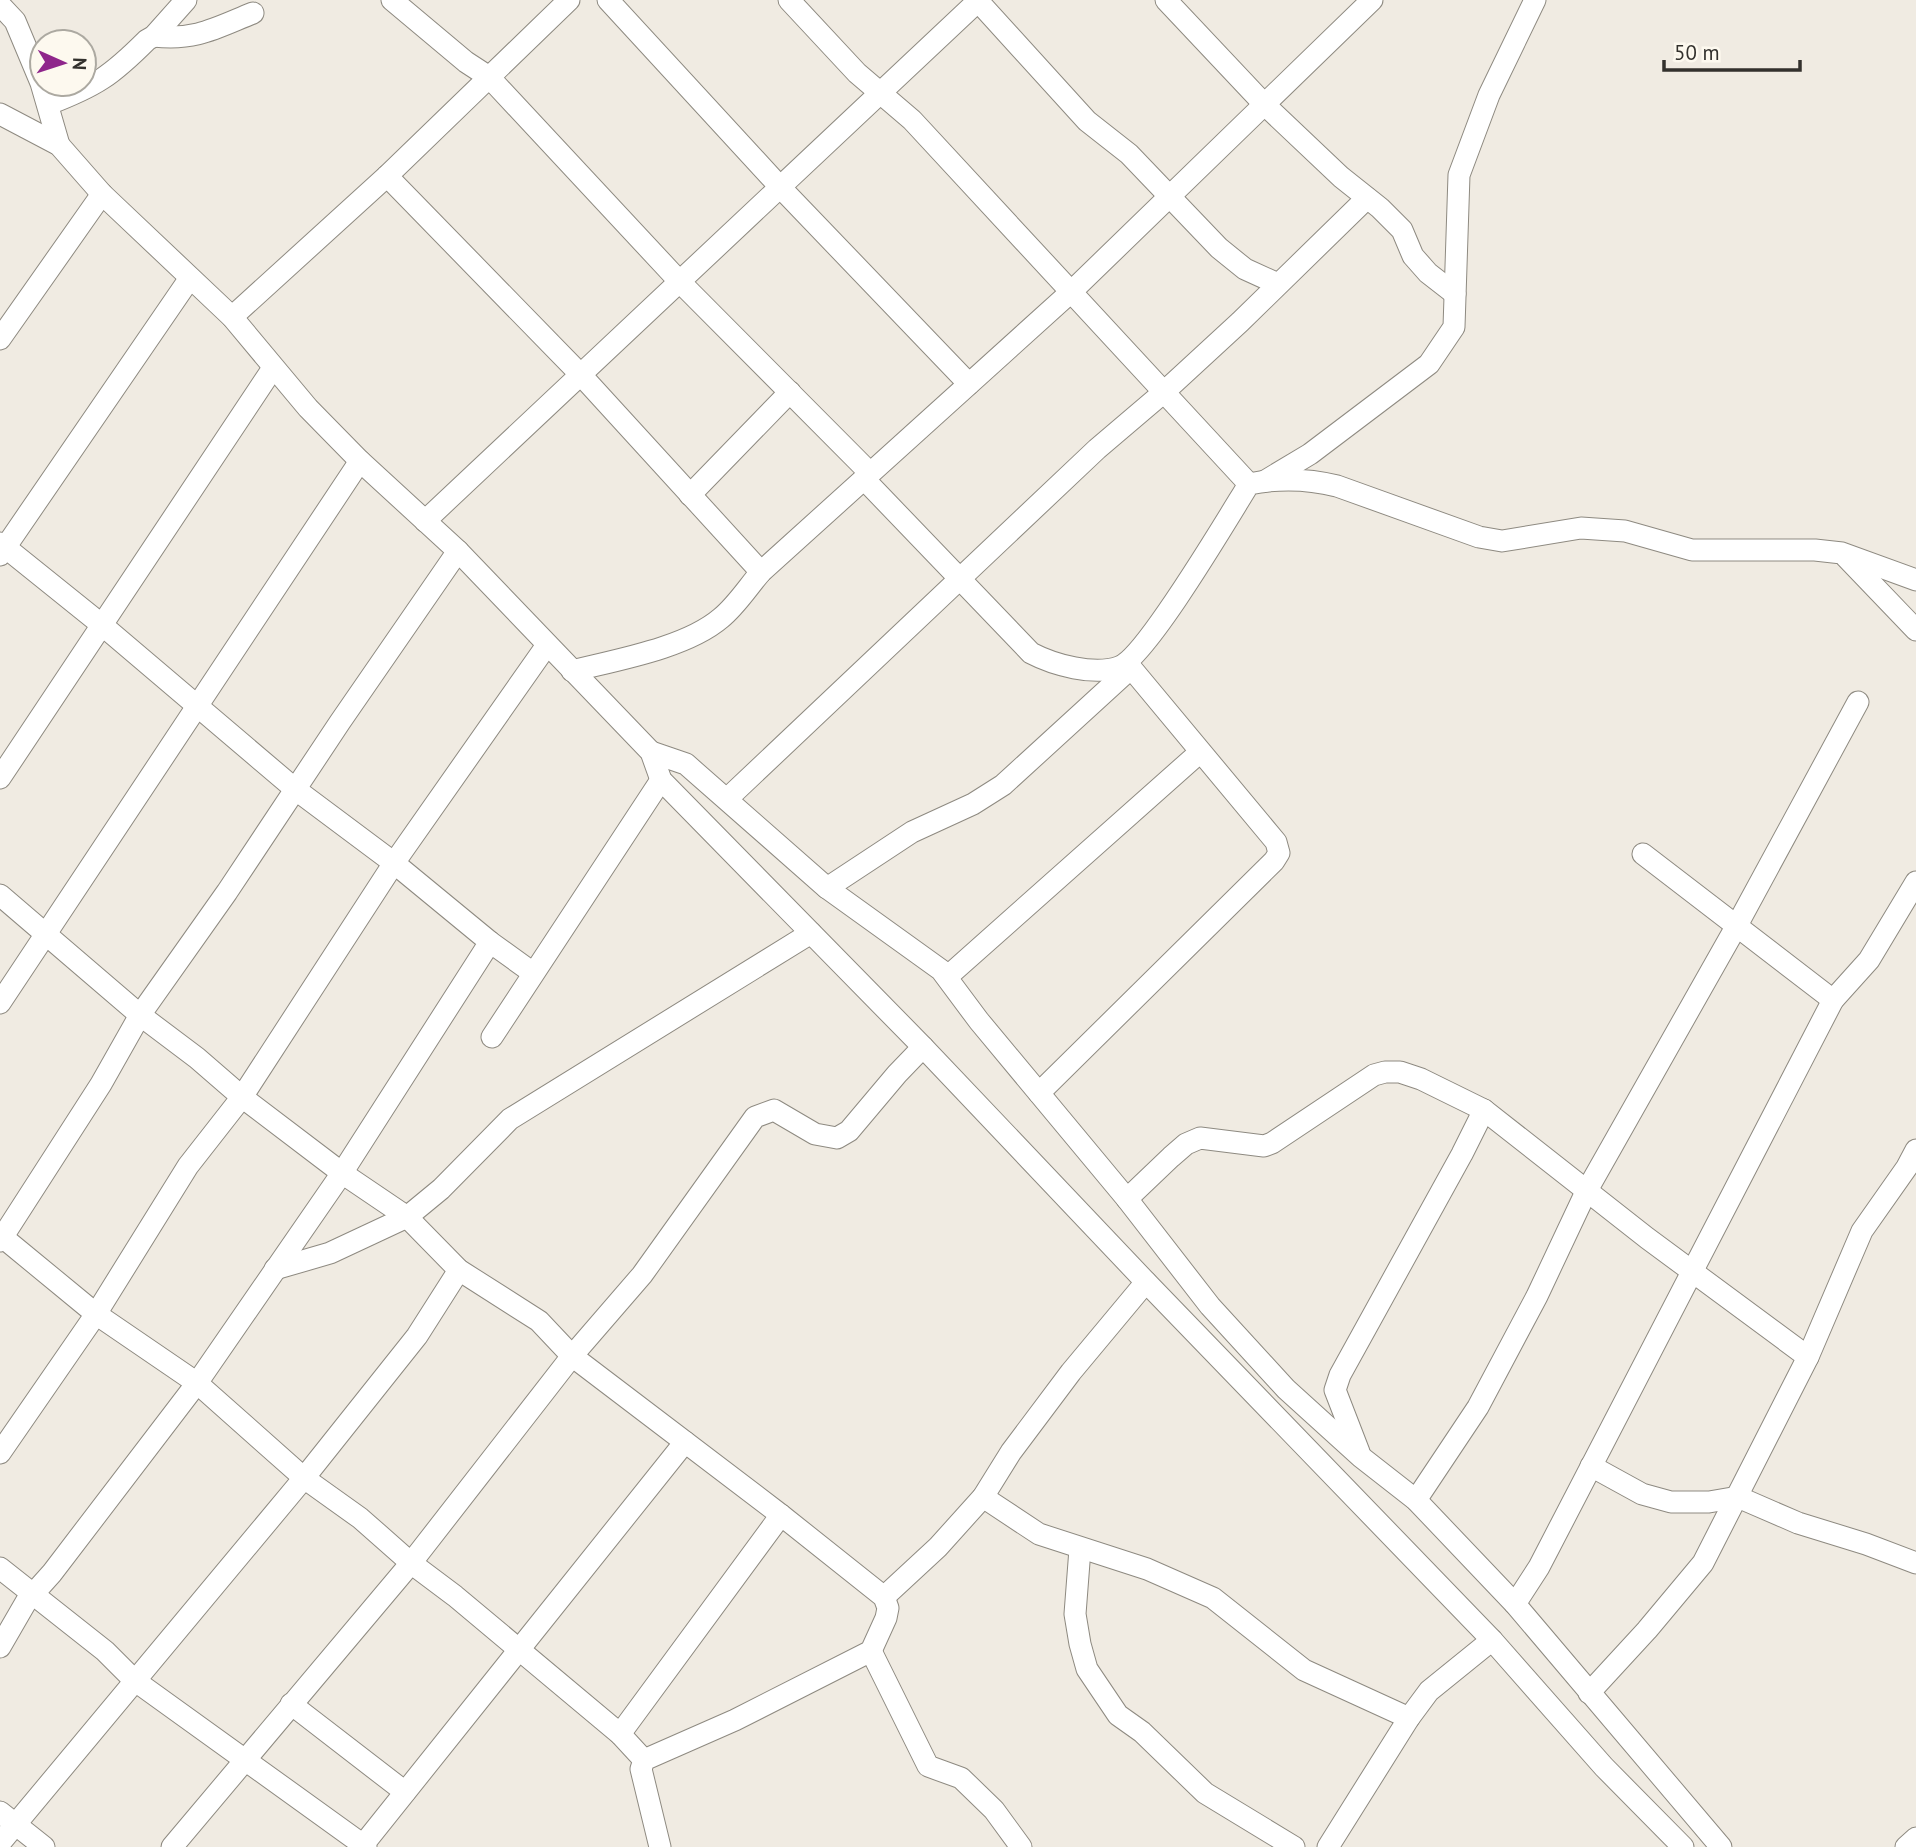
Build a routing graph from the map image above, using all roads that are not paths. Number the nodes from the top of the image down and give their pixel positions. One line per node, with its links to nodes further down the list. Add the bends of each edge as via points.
1 (186, 0): 12 (street)
2 (392, 0): 13 (street)
3 (569, 0): 13 (street)
4 (608, 0): 20 (street)
5 (789, 0): 14 (street)
6 (978, 0): 14 (street); 22 (street, via 1087,121 1129,154)
7 (1166, 0): 16 (street)
8 (1535, 0): 28 (street, via 1489,95 1459,175)
9 (1363, 3): 16 (street)
10 (0, 5): 15 (street, via 15,21)
11 (253, 13): 12 (street, via 197,36)
12 (154, 36): 15 (street, via 107,77)
13 (489, 77): 19 (street); 25 (street)
14 (882, 93): 20 (street); 27 (street)
15 (49, 104): 18 (street)
16 (1264, 104): 22 (street); 23 (street)
17 (0, 114): 18 (street)
18 (59, 145): 21 (street)
19 (387, 176): 29 (street); 32 (street)
20 (781, 188): 25 (street); 33 (street)
21 (102, 194): 24 (street); 30 (street)
22 (1168, 197): 26 (street, via 1245,269); 27 (street)
23 (1367, 198): 26 (street); 28 (street, via 1402,230 1413,256 1428,273)
24 (190, 278): 29 (street); 41 (street)
25 (680, 282): 32 (street); 35 (street)
26 (1279, 284): 34 (street)
27 (1072, 291): 33 (street); 34 (street)
28 (1455, 294): 38 (street, via 1454,327 1429,364 1310,454)
29 (232, 317): 31 (street)
30 (0, 339)
31 (273, 368): 36 (street); 47 (street)
32 (582, 374): 39 (street); 40 (street)
33 (969, 384): 37 (street)
34 (1164, 392): 38 (street); 45 (street)
35 (790, 393): 37 (street); 39 (street)
36 (360, 461): 40 (street); 53 (street)
37 (867, 476): 44 (street); 45 (street)
38 (1257, 483): 43 (street, via 1316,481 1502,541 1581,528 1625,531 1692,550); 50 (street)
39 (690, 495): 44 (street)
40 (425, 521): 42 (street)
41 (2, 549): 47 (street)
42 (458, 551): 49 (street); 58 (street)
43 (1842, 554): 46 (street); 48 (street)
44 (761, 572): 51 (street, via 712,625 657,650)
45 (960, 580): 50 (street, via 1031,653 1048,663 1108,669); 59 (street)
46 (1916, 580)
47 (102, 625): 53 (street); 56 (street)
48 (1916, 630)
49 (547, 645): 51 (street); 61 (street)
50 (1129, 665): 55 (street); 63 (street, via 1003,785 974,804 912,832)
51 (572, 671): 54 (street)
52 (1858, 702): 65 (street)
53 (195, 706): 58 (street); 66 (street)
54 (652, 752): 57 (street); 59 (street, via 686,764)
55 (1199, 752): 70 (street); 76 (street, via 1276,842 1279,853)
56 (0, 778)
57 (661, 780): 67 (street); 69 (street)
58 (295, 789): 61 (street); 73 (street)
59 (727, 799): 63 (street)
60 (1643, 854): 65 (street)
61 (394, 863): 68 (street); 77 (street)
62 (1916, 882): 71 (street, via 1869,960)
63 (827, 888): 70 (street)
64 (0, 895): 66 (street)
65 (1736, 927): 71 (street); 81 (street)
66 (48, 933): 72 (street); 73 (street)
67 (811, 933): 75 (street); 83 (street, via 510,1119)
68 (490, 942): 69 (street); 80 (street)
69 (533, 973): 74 (street)
70 (947, 977): 76 (street)
71 (1833, 1000): 87 (street)
72 (0, 1003)
73 (140, 1015): 77 (street); 84 (street)
74 (492, 1037)
75 (923, 1047): 88 (street); 90 (street, via 849,1131 836,1138 815,1134 774,1110 755,1117 642,1275)
76 (1039, 1093): 82 (street)
77 (242, 1097): 80 (street); 89 (street, via 188,1166)
78 (1484, 1110): 81 (street); 82 (street, via 1421,1079 1385,1072 1264,1146 1200,1138 1186,1144); 95 (street, via 1340,1375 1335,1390)
79 (1916, 1150): 91 (street, via 1862,1231)
80 (342, 1173): 83 (street); 85 (street)
81 (1586, 1192): 87 (street); 100 (street, via 1478,1407)
82 (1126, 1199): 95 (street, via 1210,1306 1277,1380)
83 (408, 1217): 85 (street, via 330,1252); 86 (street)
84 (1, 1238): 89 (street)
85 (275, 1269): 92 (street)
86 (459, 1270): 90 (street, via 539,1321); 97 (street, via 417,1336)
87 (1692, 1271): 91 (street); 96 (street)
88 (1146, 1282): 98 (street, via 1071,1372); 109 (street)
89 (96, 1314): 92 (street); 94 (street)
90 (572, 1356): 93 (street); 103 (street)
91 (1808, 1357): 99 (street)
92 (197, 1383): 97 (street); 106 (street)
93 (685, 1442): 101 (street); 111 (street)
94 (0, 1454)
95 (1361, 1457): 100 (street)
96 (1591, 1466): 99 (street, via 1642,1494 1671,1503); 108 (street)
97 (304, 1478): 103 (street, via 360,1518); 113 (street)
98 (983, 1497): 102 (street, via 1039,1534); 107 (street)
99 (1738, 1497): 104 (street, via 1798,1524); 114 (street, via 1703,1563)
100 (1416, 1500): 108 (street)
101 (781, 1515): 107 (street); 117 (street)
102 (1080, 1549): 116 (street, via 1147,1569 1213,1598 1304,1670); 129 (street, via 1075,1614 1080,1644 1087,1669 1118,1715 1205,1793)
103 (411, 1563): 111 (street); 115 (street)
104 (1916, 1563)
105 (0, 1567): 106 (street)
106 (32, 1595): 110 (street); 113 (street, via 105,1651)
107 (884, 1597): 112 (street, via 886,1618)
108 (1515, 1604): 114 (street)
109 (1492, 1640): 116 (street, via 1429,1691); 131 (street)
110 (0, 1647)
111 (519, 1649): 117 (street); 120 (street)
112 (872, 1651): 119 (street, via 735,1720); 128 (street, via 928,1766 961,1778 994,1810)
113 (134, 1680): 118 (street); 121 (street)
114 (1589, 1692): 132 (street)
115 (291, 1704): 118 (street); 120 (street)
116 (1409, 1718): 130 (street)
117 (620, 1734): 119 (street)
118 (244, 1759): 124 (street); 126 (street)
119 (644, 1759): 127 (street, via 641,1769)
120 (405, 1791): 124 (street)
121 (7, 1818): 123 (street); 125 (street)
122 (1916, 1838): 133 (street)
123 (0, 1843)
124 (364, 1846)
125 (44, 1847)
126 (172, 1847)
127 (660, 1847)
128 (1021, 1847)
129 (1294, 1847)
130 (1328, 1847)
131 (1683, 1847)
132 (1721, 1847)
133 (1906, 1847)

